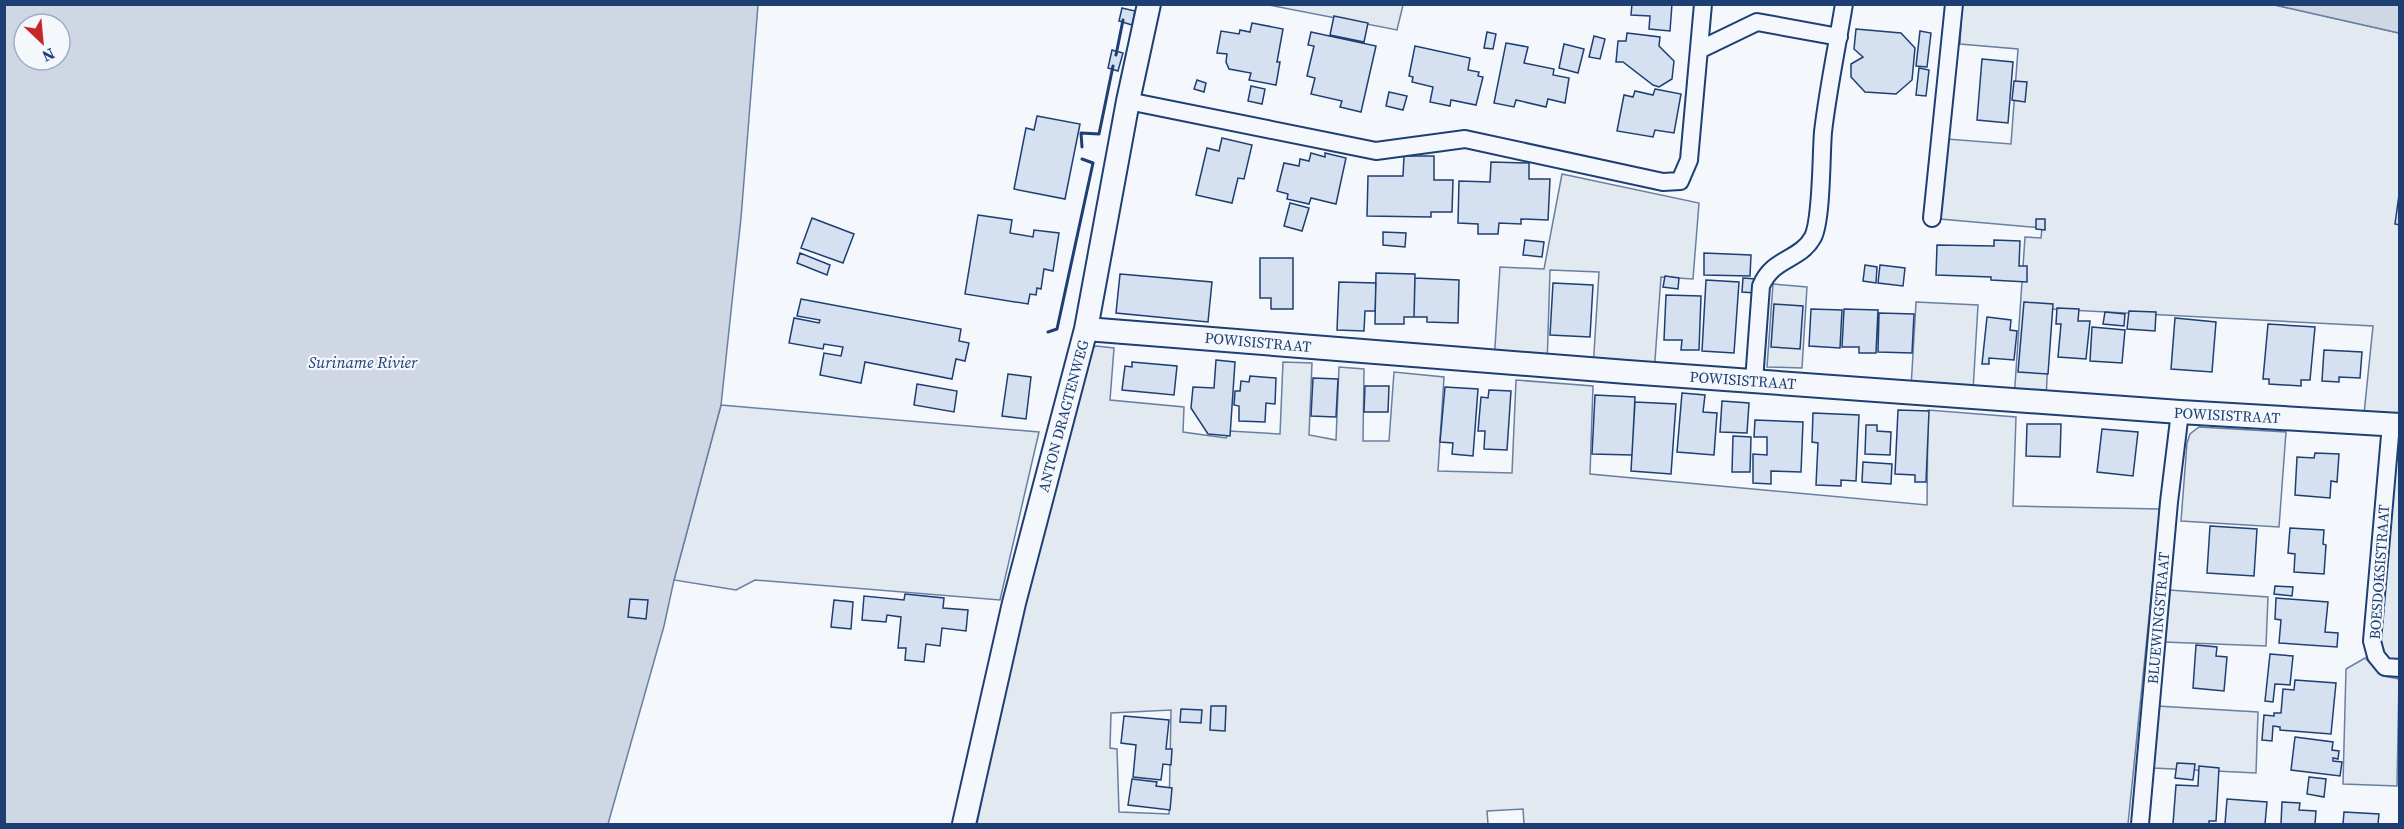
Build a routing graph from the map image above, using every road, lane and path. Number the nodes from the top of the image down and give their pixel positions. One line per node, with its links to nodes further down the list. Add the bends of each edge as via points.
1 (1149, 4): 7 (street, ANTON DRAGTENWEG)
2 (1703, 4): 6 (street)
3 (1844, 4): 5 (street)
4 (1954, 4): 8 (street)
5 (1839, 37): 6 (street, via 1757,22); 10 (street, via 1823,131 1813,236 1803,249 1776,265 1764,278)
6 (1699, 50): 7 (street, via 1689,160 1680,181 1663,182 1465,139 1376,151)
7 (1128, 101): 9 (street, ANTON DRAGTENWEG)
8 (1932, 218)
9 (1086, 329): 10 (street, POWISISTRAAT); 14 (street, ANTON DRAGTENWEG, via 1014,603)
10 (1754, 381): 11 (street, POWISISTRAAT)
11 (2180, 412): 12 (street, POWISISTRAAT); 15 (street, BLUEWINGSTRAAT)
12 (2395, 424): 13 (street, BOESDOKSISTRAAT, via 2372,641 2376,656 2385,667)
13 (2400, 668)
14 (964, 825)
15 (2140, 825)

